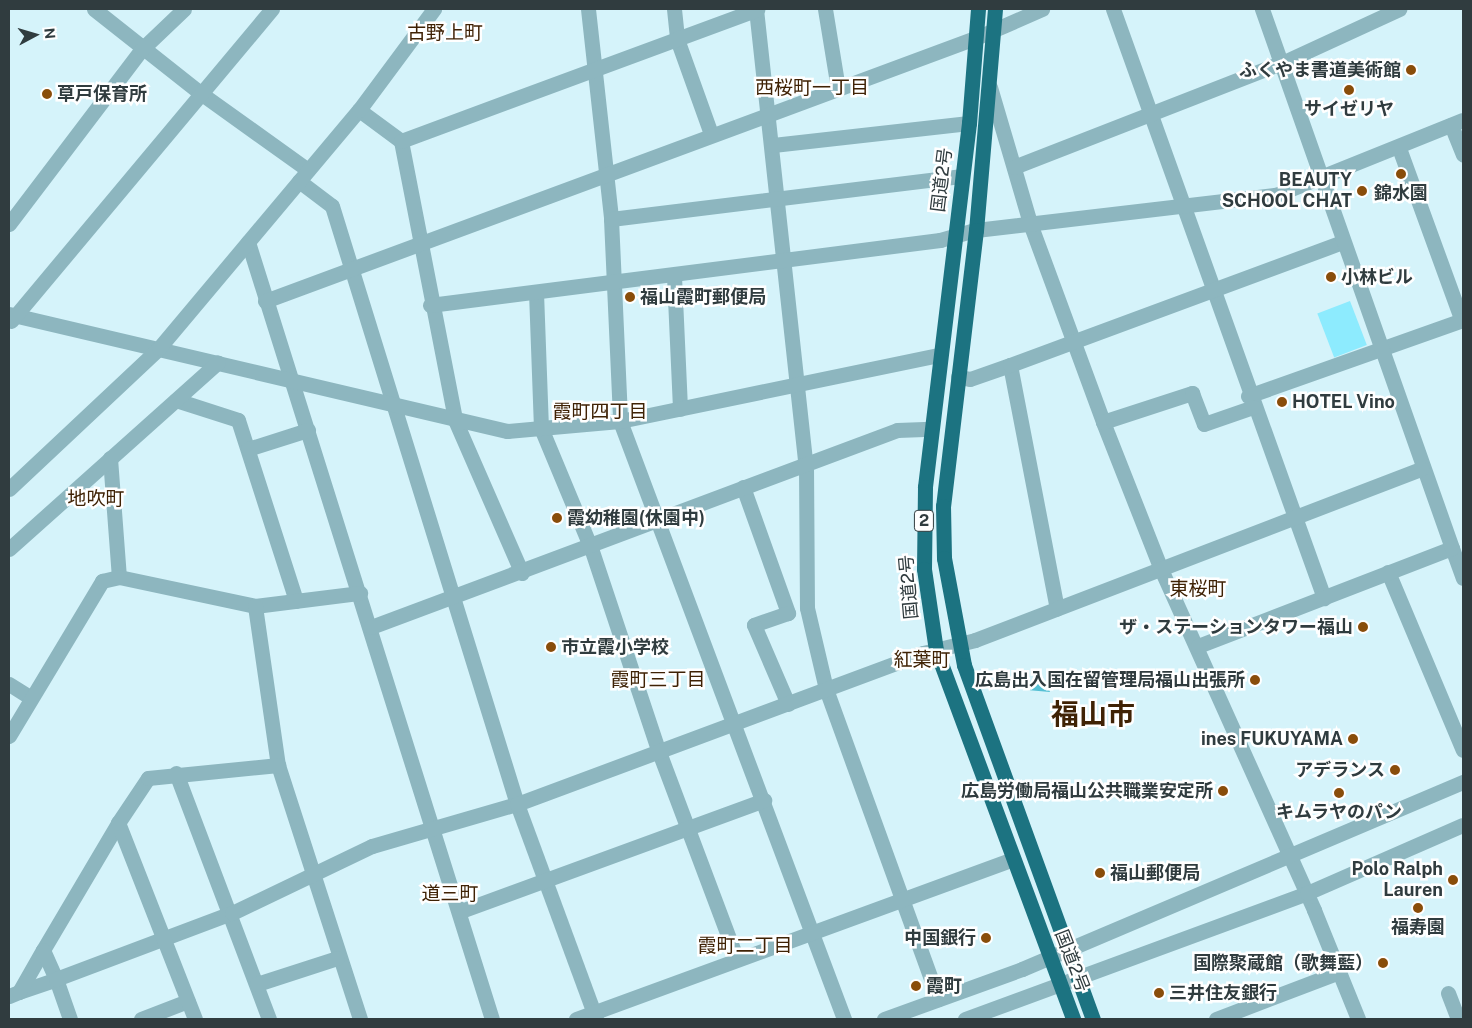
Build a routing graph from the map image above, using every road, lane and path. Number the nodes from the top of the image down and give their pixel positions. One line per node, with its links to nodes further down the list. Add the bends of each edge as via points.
1 (94, 9): 18 (street)
2 (184, 9): 18 (street)
3 (272, 9): 23 (street)
4 (434, 9): 24 (street)
5 (588, 9): 20 (street)
6 (674, 9): 17 (street)
7 (756, 9): 17 (street); 26 (street)
8 (825, 9): 22 (street)
9 (978, 9): 16 (highway, 国道2号 / 2)
10 (995, 9): 15 (highway, 国道2号 / 2)
11 (1113, 9): 25 (street)
12 (1262, 9): 19 (street)
13 (1399, 9): 19 (street)
14 (1034, 10): 15 (street)
15 (995, 29): 16 (street); 21 (highway, 国道2号 / 2)
16 (978, 37): 22 (street); 27 (highway, 国道2号 / 2)
17 (677, 39): 20 (street); 29 (street)
18 (142, 49): 23 (street); 42 (street)
19 (1284, 62): 25 (street); 38 (street)
20 (596, 68): 30 (street); 35 (street)
21 (990, 87): 34 (street); 44 (highway, 国道2号 / 2)
22 (838, 88): 26 (street)
23 (199, 92): 36 (street); 57 (street)
24 (359, 110): 30 (street); 36 (street)
25 (1151, 112): 34 (street); 40 (street)
26 (768, 114): 29 (street); 31 (street)
27 (969, 123): 31 (street); 37 (highway, 国道2号 / 2)
28 (1457, 123): 32 (street); 33 (street)
29 (711, 134): 35 (street)
30 (400, 141): 48 (street)
31 (772, 145): 39 (street)
32 (1399, 148): 38 (street); 58 (street)
33 (1463, 155)
34 (1014, 167): 43 (street)
35 (606, 174): 41 (street); 48 (street)
36 (303, 176): 46 (street); 50 (street, via 332,206)
37 (960, 176): 39 (street); 45 (highway, 国道2号 / 2)
38 (1323, 180): 40 (street, via 1276,196); 47 (street)
39 (776, 198): 41 (street); 49 (street)
40 (1185, 209): 43 (street); 54 (street)
41 (611, 219): 52 (street)
42 (9, 224)
43 (1031, 226): 44 (street); 59 (street)
44 (976, 230): 45 (street); 65 (highway, 国道2号 / 2)
45 (955, 236): 49 (street); 62 (highway, 国道2号 / 2)
46 (248, 242): 55 (street); 60 (street)
47 (1343, 242): 54 (street); 61 (street)
48 (420, 246): 50 (street); 56 (street)
49 (781, 260): 51 (street); 67 (street)
50 (352, 268): 55 (street); 70 (street)
51 (674, 276): 52 (street); 71 (street)
52 (615, 283): 53 (street); 73 (street)
53 (536, 292): 56 (street); 75 (street)
54 (1212, 292): 59 (street); 69 (street)
55 (265, 301): 66 (street)
56 (430, 304): 72 (street)
57 (11, 318): 60 (street)
58 (1463, 320): 61 (street)
59 (1074, 342): 64 (street); 74 (street)
60 (160, 348): 63 (street); 83 (street)
61 (1381, 349): 69 (street); 81 (street)
62 (940, 355): 67 (street, via 899,361); 76 (highway, 国道2号 / 2)
63 (218, 362): 66 (street); 68 (street)
64 (1010, 365): 65 (street, via 970,378); 99 (street)
65 (958, 377): 101 (highway, 国道2号 / 2, via 943,524)
66 (293, 382): 70 (street); 77 (street)
67 (795, 388): 71 (street); 80 (street)
68 (176, 400): 78 (street, via 238,420); 79 (street)
69 (1251, 402): 74 (street, via 1204,424 1192,393); 84 (street)
70 (397, 407): 72 (street); 95 (street)
71 (680, 409): 73 (street)
72 (455, 420): 75 (street, via 507,431); 90 (street)
73 (620, 421): 75 (street); 85 (street)
74 (1102, 422): 89 (street)
75 (541, 428): 86 (street)
76 (932, 429): 80 (street, via 897,430); 103 (highway, 国道2号 / 2, via 925,487 924,570)
77 (308, 430): 78 (street); 94 (street)
78 (248, 449): 97 (street)
79 (110, 458): 88 (street); 92 (street)
80 (806, 466): 82 (street); 105 (street, via 808,608)
81 (1422, 469): 84 (street); 87 (street)
82 (743, 488): 85 (street); 107 (street, via 788,613 754,625)
83 (9, 489)
84 (1293, 516): 89 (street); 96 (street)
85 (660, 521): 86 (street); 108 (street)
86 (591, 548): 90 (street); 111 (street)
87 (1452, 548): 91 (street); 93 (street)
88 (9, 549)
89 (1160, 567): 99 (street); 102 (street)
90 (522, 572): 95 (street)
91 (1388, 572): 96 (street); 110 (street)
92 (119, 577): 98 (street); 106 (street, via 102,581)
93 (1463, 578)
94 (360, 593): 97 (street); 100 (street)
95 (455, 597): 100 (street); 116 (street)
96 (1324, 598): 102 (street)
97 (296, 601): 98 (street)
98 (255, 606): 112 (street)
99 (1057, 609): 101 (street)
100 (371, 628): 119 (street)
101 (958, 645): 103 (street); 131 (highway, 国道2号 / 2, via 1026,844)
102 (1198, 646): 121 (street)
103 (936, 650): 105 (street); 122 (highway, 国道2号 / 2)
104 (9, 684): 106 (street)
105 (826, 689): 107 (street); 126 (street)
106 (31, 698): 109 (street)
107 (788, 704): 108 (street)
108 (736, 723): 111 (street); 115 (street)
109 (9, 736)
110 (1463, 750)
111 (659, 752): 116 (street); 120 (street)
112 (278, 765): 113 (street); 123 (street)
113 (176, 773): 117 (street, via 148,778); 128 (street)
114 (1463, 782): 121 (street)
115 (764, 800): 120 (street); 129 (street)
116 (518, 804): 119 (street); 124 (street)
117 (118, 823): 130 (street); 132 (street)
118 (1463, 825): 125 (street)
119 (435, 829): 123 (street, via 372,846); 127 (street)
120 (688, 829): 124 (street); 135 (street)
121 (1288, 857): 125 (street); 131 (street)
122 (1011, 860): 126 (street); 133 (highway, 国道2号 / 2)
123 (313, 877): 128 (street); 134 (street)
124 (544, 882): 127 (street); 145 (street)
125 (1307, 893): 136 (street); 137 (street)
126 (902, 900): 129 (street); 143 (street)
127 (461, 911): 151 (street)
128 (232, 913): 130 (street); 139 (street)
129 (813, 932): 135 (street); 153 (street)
130 (166, 936): 138 (street); 144 (street)
131 (1068, 949): 133 (street); 137 (highway, 国道2号 / 2)
132 (43, 950): 138 (street); 142 (street)
133 (1050, 957): 140 (highway, 国道2号 / 2); 143 (street)
134 (337, 958): 139 (street); 150 (street)
135 (737, 959): 145 (street)
136 (1339, 972): 158 (street); 159 (street)
137 (1078, 978): 140 (street); 157 (highway, 国道2号 / 2)
138 (56, 979): 142 (street); 146 (street)
139 (257, 984): 149 (street)
140 (1060, 985): 155 (street); 156 (highway, 国道2号 / 2)
141 (1448, 993): 160 (street)
142 (14, 994)
143 (938, 999): 154 (street)
144 (188, 1001): 147 (street); 148 (street)
145 (595, 1016): 152 (street)
146 (70, 1019)
147 (141, 1019)
148 (195, 1019)
149 (270, 1019)
150 (360, 1019)
151 (492, 1019)
152 (576, 1019)
153 (844, 1019)
154 (884, 1019)
155 (965, 1019)
156 (1074, 1019)
157 (1093, 1019)
158 (1216, 1019)
159 (1358, 1019)
160 (1458, 1019)

